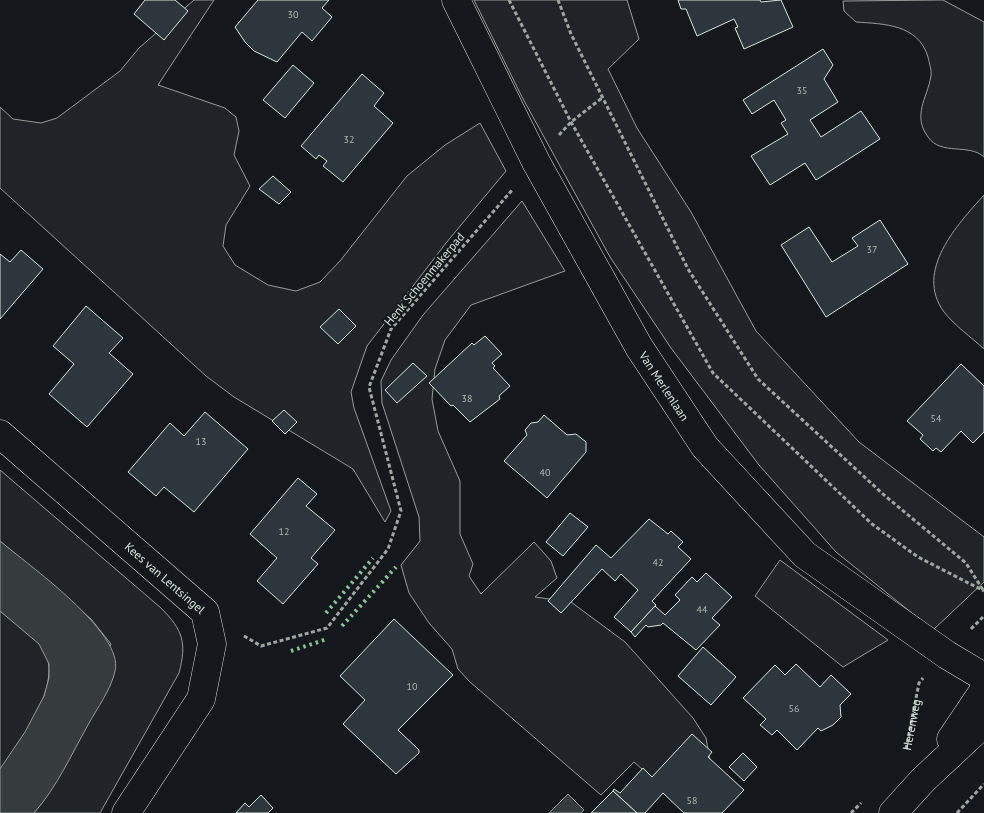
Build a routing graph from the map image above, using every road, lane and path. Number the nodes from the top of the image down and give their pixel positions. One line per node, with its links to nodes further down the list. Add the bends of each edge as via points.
1 (456, 0): 6 (main road, Van Merlenlaan)
2 (509, 0): 5 (path)
3 (558, 0): 4 (path, via 570,34)
4 (602, 98): 5 (path, Henk Schoenmakerpad); 8 (path, via 688,269 758,379 884,495 966,563)
5 (571, 122): 6 (path, Henk Schoenmakerpad); 8 (path, via 712,373 872,524 918,557)
6 (536, 162): 9 (path, Henk Schoenmakerpad, via 391,329 369,387 401,511 388,549 327,628 262,646); 10 (main road, Van Merlenlaan, via 638,347 705,447 805,556)
7 (0, 434): 9 (main road, Kees van Lentsingel)
8 (984, 591)
9 (205, 612): 18 (main road, Kees van Lentsingel, via 212,644 201,699)
10 (947, 655): 11 (main road, Van Merlenlaan); 14 (path, Herenweg, via 919,682)
11 (984, 677)
12 (984, 690): 15 (main road)
13 (984, 723): 15 (main road)
14 (904, 758)
15 (923, 780): 20 (main road)
16 (984, 784): 21 (path)
17 (864, 799): 19 (path)
18 (126, 813)
19 (851, 813)
20 (893, 813)
21 (957, 813)

